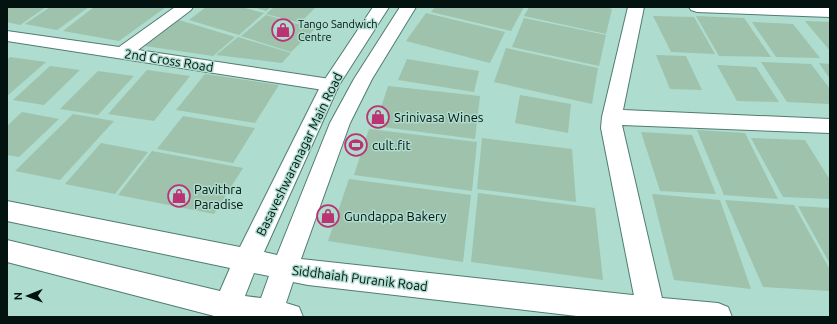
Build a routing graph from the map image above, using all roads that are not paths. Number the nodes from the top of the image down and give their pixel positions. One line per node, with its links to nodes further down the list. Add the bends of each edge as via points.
1 (185, 7): 8 (main road)
2 (381, 7): 9 (main road, Basaveshwaranagar Main Road)
3 (408, 7): 15 (main road, Basaveshwaranagar Main Road, via 363,79 340,123)
4 (636, 7): 10 (main road)
5 (697, 7): 6 (main road)
6 (821, 10)
7 (7, 36): 8 (main road, 2nd Cross Road)
8 (123, 53): 9 (main road, 2nd Cross Road)
9 (330, 85): 14 (main road, Basaveshwaranagar Main Road)
10 (612, 116): 11 (main road); 17 (main road, via 611,128)
11 (830, 126)
12 (7, 211): 14 (main road, Siddhaiah Puranik Road)
13 (7, 251): 16 (main road)
14 (247, 260): 15 (main road, Siddhaiah Puranik Road); 16 (main road, Basaveshwaranagar Main Road)
15 (285, 268): 17 (main road, Siddhaiah Puranik Road, via 308,273); 18 (main road, Basaveshwaranagar Main Road)
16 (228, 306): 18 (main road)
17 (651, 311): 19 (main road, Siddhaiah Puranik Road)
18 (280, 315)
19 (718, 317)

